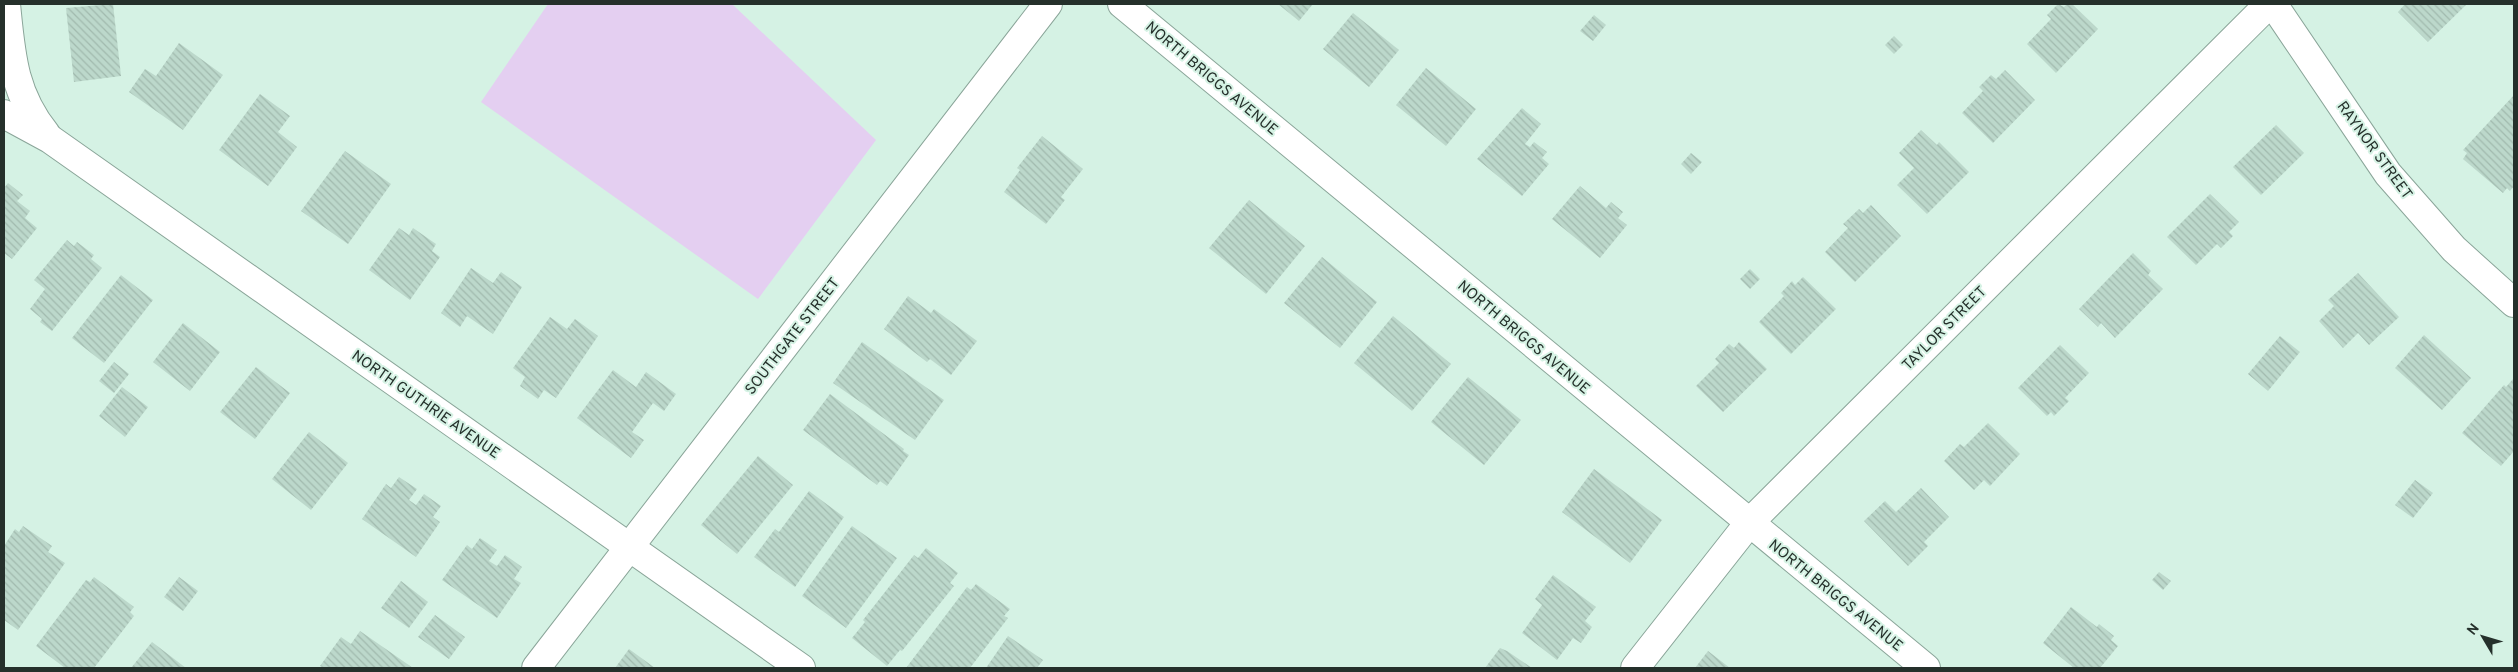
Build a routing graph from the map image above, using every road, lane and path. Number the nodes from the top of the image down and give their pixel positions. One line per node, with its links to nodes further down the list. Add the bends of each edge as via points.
1 (6, 4): 7 (street, NORTH GUTHRIE AVENUE, via 15,76 33,117)
2 (1048, 4): 10 (street, SOUTHGATE STREET)
3 (1122, 4): 9 (street, NORTH BRIGGS AVENUE)
4 (2269, 4): 9 (street, TAYLOR STREET)
5 (2273, 4): 8 (street, RAYNOR STREET, via 2388,174 2454,249)
6 (4, 114): 7 (street, NORTH GUTHRIE AVENUE)
7 (50, 139): 10 (street, NORTH GUTHRIE AVENUE)
8 (2514, 303)
9 (1748, 523): 13 (street, TAYLOR STREET); 14 (street, NORTH BRIGGS AVENUE)
10 (629, 547): 11 (street, SOUTHGATE STREET); 12 (street, NORTH GUTHRIE AVENUE)
11 (536, 668)
12 (801, 668)
13 (1635, 668)
14 (1926, 668)

